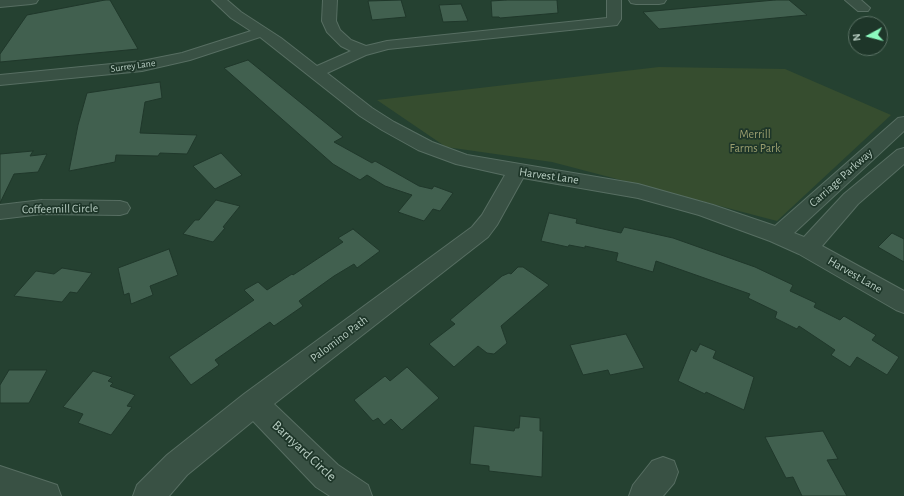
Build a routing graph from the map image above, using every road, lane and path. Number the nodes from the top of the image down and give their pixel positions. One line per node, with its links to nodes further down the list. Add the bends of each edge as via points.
1 (31, 0): 8 (street)
2 (219, 0): 10 (street, Harvest Lane)
3 (330, 0): 11 (street, via 328,21 334,32 346,43)
4 (614, 0): 11 (street, via 612,22 431,39)
5 (636, 0): 6 (street)
6 (659, 0)
7 (852, 0): 9 (street)
8 (0, 3)
9 (863, 8)
10 (262, 32): 12 (street, Harvest Lane); 13 (street, Surrey Lane, via 185,57 142,66)
11 (365, 51): 12 (street)
12 (316, 72): 16 (street, Harvest Lane, via 372,115 425,146 463,160)
13 (0, 80)
14 (904, 122): 19 (street, Carriage Parkway)
15 (904, 154): 20 (street, Carriage Parkway, via 851,200)
16 (517, 172): 19 (street, Harvest Lane, via 638,191 706,210); 22 (street, Palomino Path, via 490,220 480,232)
17 (120, 208): 18 (street, Coffeemill Circle, via 42,207)
18 (0, 212)
19 (778, 235): 20 (street, Harvest Lane)
20 (807, 248): 21 (street, Harvest Lane)
21 (904, 303)
22 (254, 403): 26 (street, Palomino Path, via 177,465); 27 (street, Barnyard Circle, via 327,476)
23 (663, 472): 28 (street)
24 (0, 481): 25 (street)
25 (46, 496)
26 (148, 496)
27 (357, 496)
28 (644, 496)

